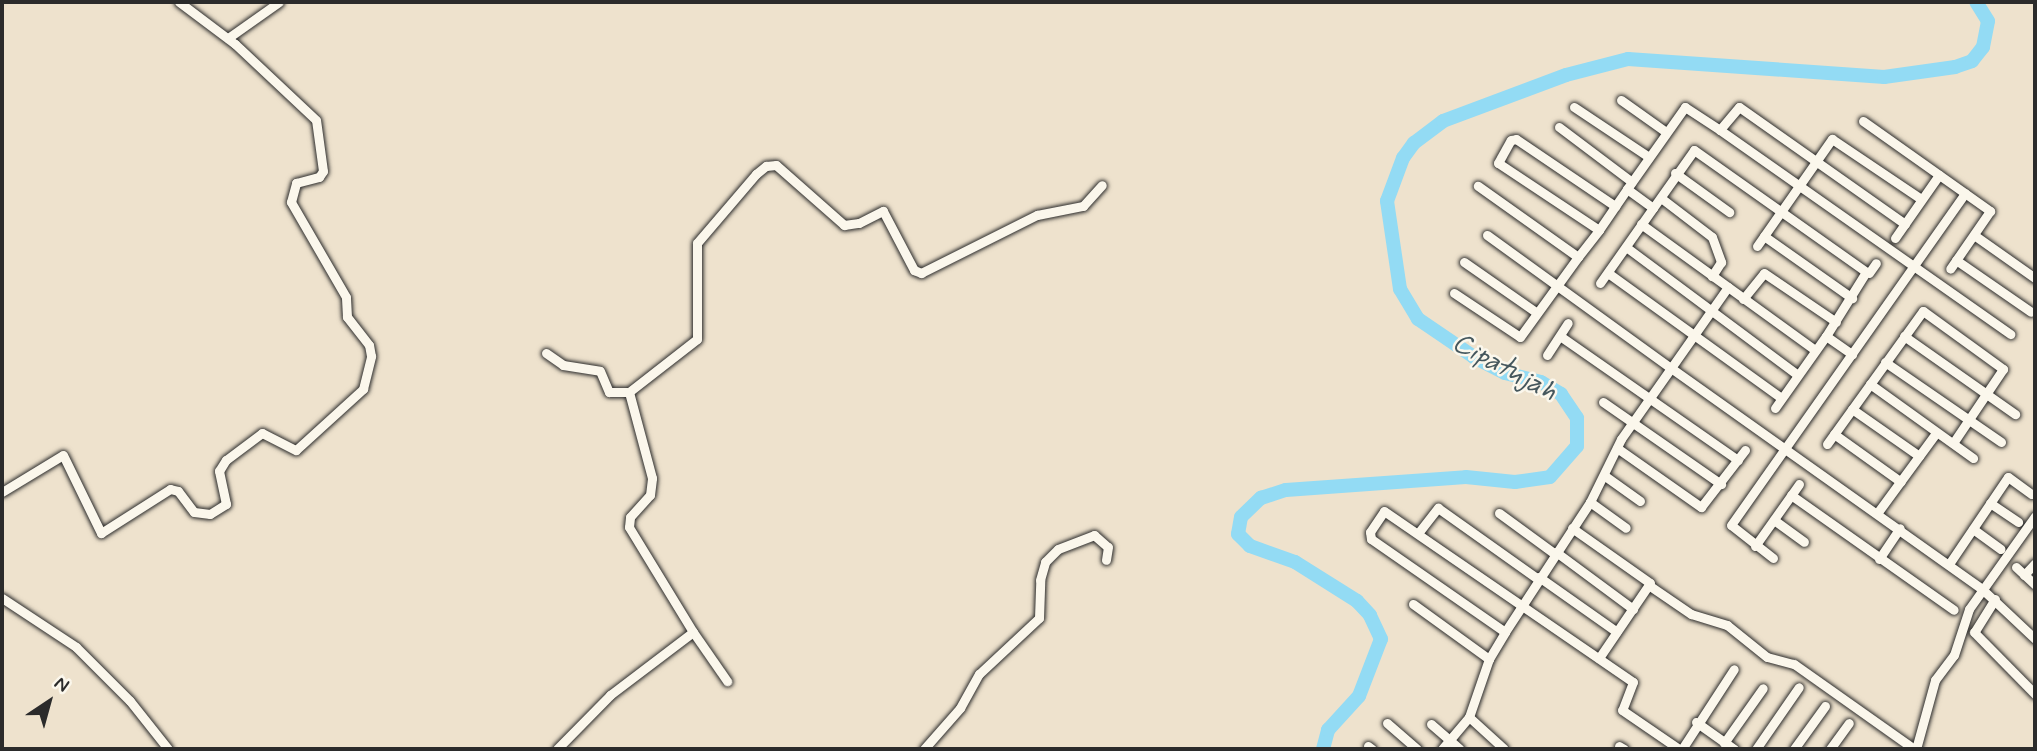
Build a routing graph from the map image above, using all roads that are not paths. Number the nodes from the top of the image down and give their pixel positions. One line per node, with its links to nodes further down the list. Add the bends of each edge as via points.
1 (179, 2): 3 (street)
2 (279, 2): 3 (street)
3 (228, 38): 93 (street, via 317,124 323,173 296,183 290,197 346,297 347,317 369,345 371,356 363,388 296,450 262,433 226,460 219,471 226,504 219,510 194,513 178,491 170,489 100,532 64,455)
4 (1621, 100): 9 (street)
5 (1574, 107): 10 (street)
6 (1863, 121): 13 (street)
7 (1559, 127): 15 (street)
8 (1720, 130): 9 (street, via 1686,107); 11 (street, via 1739,107); 17 (street)
9 (1666, 132): 10 (street)
10 (1649, 157): 15 (street)
11 (1815, 163): 17 (street); 20 (street, via 1835,139); 25 (street)
12 (1675, 173): 19 (street); 23 (street, via 1695,145); 24 (street)
13 (1939, 174): 18 (street); 20 (street)
14 (1102, 185): 68 (street, via 1083,206 1037,215 920,273 914,270 883,211 844,225 776,165 766,166 697,243 697,339)
15 (1629, 185): 21 (street); 22 (street)
16 (1478, 186): 34 (street)
17 (1798, 187): 23 (street); 38 (street)
18 (1965, 193): 29 (street, via 1990,211); 38 (street)
19 (1661, 198): 22 (street); 42 (street, via 1713,239 1721,262)
20 (1921, 199): 25 (street)
21 (1615, 206): 27 (street); 27 (street, via 1516,139 1497,159)
22 (1653, 208): 26 (street)
23 (1782, 211): 30 (street); 41 (street)
24 (1730, 212)
25 (1905, 224): 31 (street)
26 (1641, 225): 33 (street); 42 (street)
27 (1599, 230): 34 (street)
28 (1487, 235): 45 (street)
29 (1974, 235): 35 (street); 43 (street)
30 (1764, 236): 32 (street); 48 (street)
31 (1895, 238)
32 (1757, 246)
33 (1626, 247): 40 (street); 52 (street)
34 (1578, 257): 45 (street)
35 (1956, 260): 39 (street); 50 (street)
36 (1464, 262): 51 (street)
37 (1876, 263): 41 (street)
38 (1913, 266): 55 (street); 62 (street)
39 (1950, 269)
40 (1608, 272): 44 (street); 57 (street)
41 (1869, 274): 48 (street)
42 (1712, 276): 46 (street)
43 (2035, 278)
44 (1600, 283)
45 (1557, 286): 51 (street); 65 (street)
46 (1728, 287): 49 (street); 52 (street)
47 (1454, 293): 51 (street, via 1518,337)
48 (1853, 298): 54 (street)
49 (1743, 299): 54 (street, via 1764,273); 60 (street)
50 (2031, 312)
51 (1537, 313)
52 (1710, 313): 57 (street); 66 (street)
53 (1568, 323): 56 (street)
54 (1836, 323): 58 (street)
55 (2010, 334)
56 (1560, 335): 63 (street); 70 (street)
57 (1692, 336): 65 (street); 71 (street)
58 (1826, 336): 60 (street); 62 (street)
59 (1904, 336): 64 (street); 69 (street); 69 (street, via 1921,311 1926,312 2002,368)
60 (1815, 350): 66 (street)
61 (547, 353): 68 (street, via 563,365 600,371 609,392)
62 (1852, 354): 84 (street)
63 (1547, 355)
64 (1885, 362): 67 (street); 76 (street)
65 (1671, 368): 70 (street); 84 (street)
66 (1798, 375): 71 (street)
67 (1870, 384): 74 (street); 78 (street)
68 (629, 393): 130 (street, via 652,478 650,495 630,517 630,533)
69 (1988, 394): 75 (street); 76 (street)
70 (1650, 397): 77 (street); 88 (street)
71 (1782, 398): 73 (street)
72 (1603, 402): 77 (street)
73 (1775, 408)
74 (1852, 409): 79 (street); 86 (street)
75 (2015, 414)
76 (1970, 419): 80 (street); 81 (street)
77 (1632, 422): 83 (street); 91 (street)
78 (1936, 433): 81 (street); 86 (street)
79 (1834, 434): 82 (street); 90 (street)
80 (2001, 442)
81 (1952, 443): 87 (street)
82 (1827, 444)
83 (1617, 447): 89 (street); 91 (street, via 1700,507)
84 (1785, 449): 99 (street); 110 (street, via 1731,525)
85 (1745, 450): 88 (street)
86 (1919, 456): 90 (street)
87 (1973, 458)
88 (1738, 460): 91 (street)
89 (1605, 476): 96 (street); 97 (street)
90 (1901, 482): 99 (street)
91 (1721, 484)
92 (1799, 484): 95 (street)
93 (2, 492)
94 (2031, 494): 98 (street, via 2008,477)
95 (1791, 495): 102 (street); 114 (street)
96 (1640, 501)
97 (1590, 502): 104 (street); 105 (street)
98 (1990, 503): 103 (street); 107 (street)
99 (1878, 512): 106 (street)
100 (1499, 513): 112 (street)
101 (2035, 516): 123 (street)
102 (1774, 520): 109 (street); 110 (street)
103 (2018, 522)
104 (1572, 528): 112 (street); 122 (street)
105 (1626, 528)
106 (1900, 528): 114 (street); 116 (street)
107 (1973, 529): 111 (street); 116 (street)
108 (1419, 532): 120 (street, via 1438,508); 127 (street); 131 (street, via 1387,510 1369,535)
109 (1804, 541)
110 (1755, 546): 113 (street)
111 (2001, 549)
112 (1555, 553): 120 (street); 128 (street)
113 (1773, 558)
114 (1879, 559): 129 (street)
115 (1106, 560): 151 (street, via 1108,547 1094,535 1058,549 1045,562 1039,618 979,674 960,708)
116 (1949, 564): 123 (street)
117 (2035, 564): 119 (street)
118 (2016, 566): 119 (street)
119 (2024, 575): 121 (street)
120 (1539, 578): 127 (street); 132 (street)
121 (2035, 585)
122 (1650, 586): 128 (street); 161 (street, via 1691,614 1727,625 1767,657 1794,664)
123 (1983, 589): 125 (street); 161 (street, via 1969,609 1954,655 1935,680)
124 (2, 598): 149 (street, via 76,647 122,692)
125 (1995, 599): 133 (street); 140 (street, via 1974,632)
126 (1413, 604): 135 (street)
127 (1522, 604): 131 (street); 134 (street)
128 (1633, 609): 132 (street)
129 (1954, 610)
130 (692, 632): 137 (street); 150 (street, via 610,695)
131 (1505, 632): 135 (street)
132 (1617, 632): 134 (street)
133 (2035, 639)
134 (1599, 657): 156 (street, via 1634,683 1622,710)
135 (1489, 659): 142 (street)
136 (1734, 669): 143 (street)
137 (727, 681)
138 (1799, 687): 158 (street)
139 (1763, 688): 148 (street)
140 (2035, 694)
141 (1825, 706): 159 (street)
142 (1469, 718): 147 (street); 155 (street)
143 (1696, 722): 148 (street); 156 (street)
144 (1387, 723): 152 (street)
145 (1849, 723): 160 (street)
146 (1431, 724): 147 (street)
147 (1450, 740): 153 (street); 154 (street)
148 (1724, 743): 157 (street)
149 (168, 749)
150 (556, 749)
151 (924, 749)
152 (1417, 749)
153 (1442, 749)
154 (1460, 749)
155 (1504, 749)
156 (1681, 749)
157 (1734, 749)
158 (1756, 749)
159 (1794, 749)
160 (1830, 749)
161 (1915, 749)

